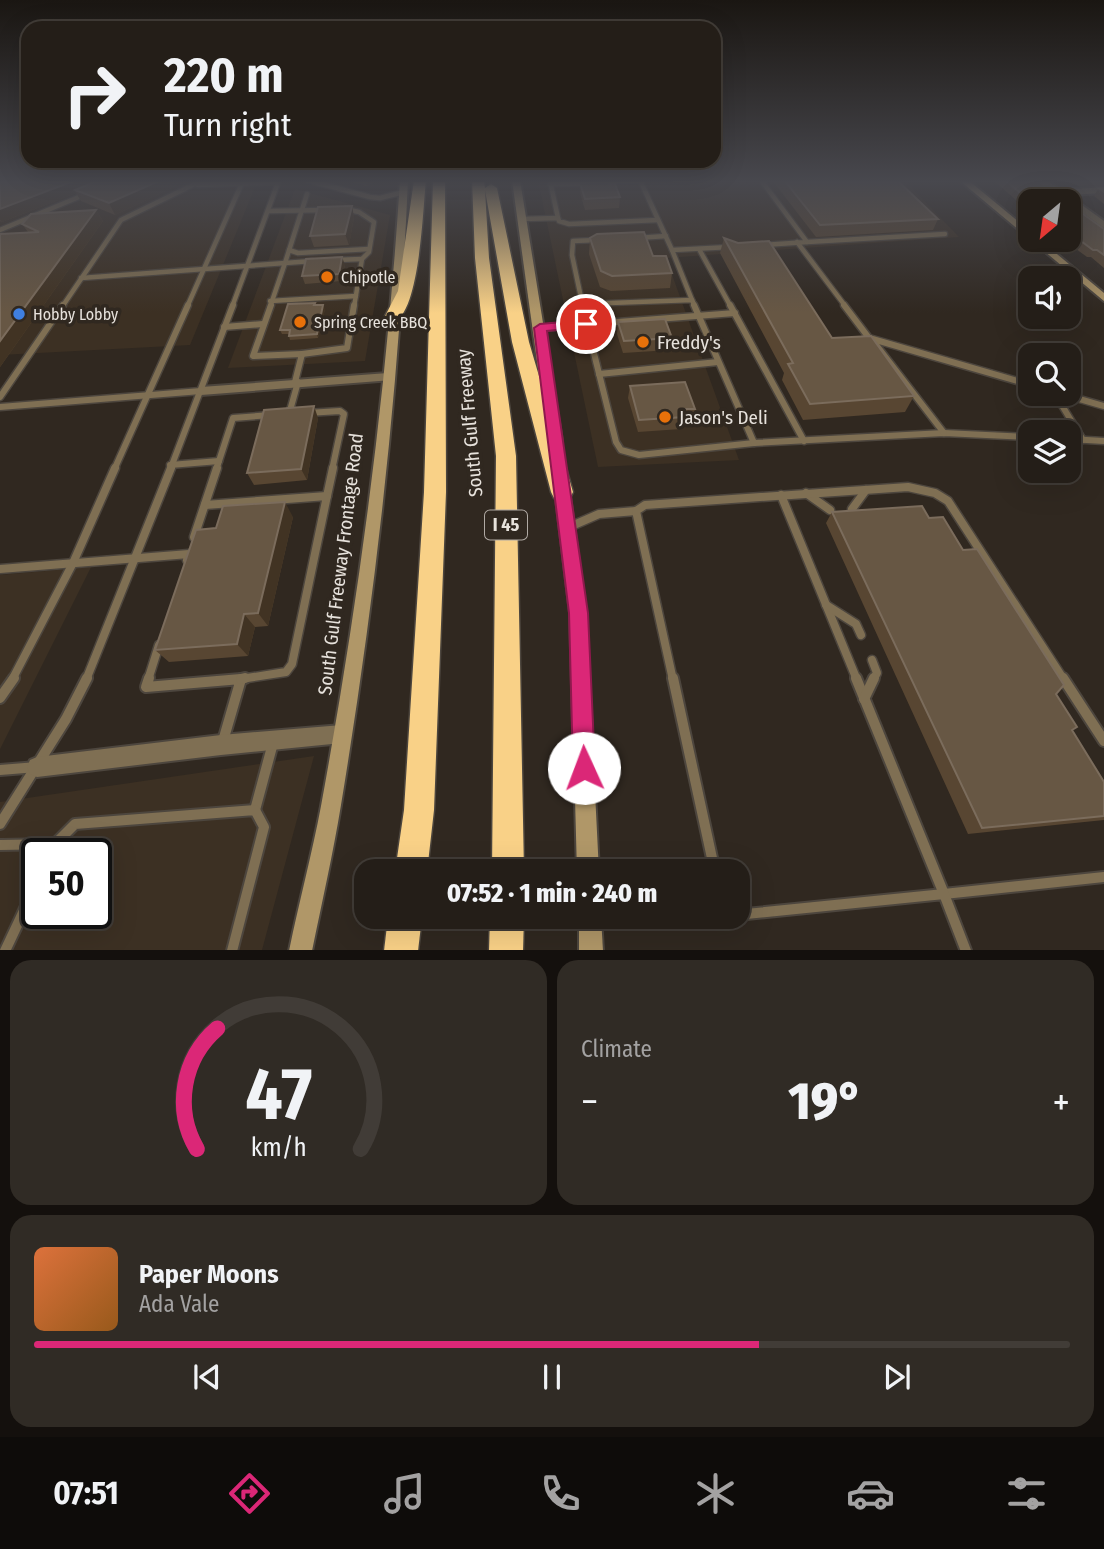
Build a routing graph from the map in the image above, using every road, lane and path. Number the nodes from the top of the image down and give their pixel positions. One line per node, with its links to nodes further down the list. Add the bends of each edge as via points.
1 (118, 224): 35 (lane)
2 (225, 224): 34 (lane)
3 (263, 224): 33 (lane)
4 (298, 224): 27 (lane)
5 (374, 224): 25 (lane)
6 (401, 224): 43 (main road, South Gulf Freeway Frontage Road)
7 (414, 224): 43 (highway, via 406,291)
8 (438, 224): 106 (highway, South Gulf Freeway, via 435,492)
9 (480, 224): 107 (highway, South Gulf Freeway / I 45, via 506,456)
10 (497, 224): 74 (highway, via 532,394)
11 (522, 224): 47 (main road)
12 (569, 224): 19 (lane)
13 (660, 224): 16 (lane)
14 (794, 224): 20 (lane)
15 (936, 225): 20 (lane, via 945,234)
16 (666, 236): 17 (lane); 28 (lane)
17 (626, 239)
18 (600, 240): 19 (lane)
19 (573, 241): 40 (lane)
20 (807, 242): 21 (lane)
21 (797, 243): 22 (lane); 48 (lane)
22 (766, 244): 23 (lane); 30 (lane)
23 (753, 245)
24 (740, 246): 26 (lane)
25 (369, 249): 27 (lane); 31 (lane)
26 (699, 249): 28 (lane); 41 (lane)
27 (289, 250): 32 (lane)
28 (672, 250): 38 (lane)
29 (1050, 252): 37 (main road)
30 (774, 256)
31 (362, 259): 32 (lane); 36 (lane)
32 (285, 263): 33 (lane); 39 (lane)
33 (247, 265): 34 (lane); 46 (lane)
34 (206, 270): 35 (lane); 58 (lane)
35 (81, 278): 59 (lane)
36 (356, 296): 39 (lane); 51 (lane, via 347,348)
37 (1104, 298)
38 (692, 300): 40 (lane); 42 (lane)
39 (270, 301): 44 (lane)
40 (582, 304): 45 (lane)
41 (735, 313): 42 (lane); 68 (lane)
42 (697, 316): 45 (lane); 52 (lane)
43 (392, 318): 54 (main road, South Gulf Freeway Frontage Road)
44 (263, 324): 46 (lane); 51 (lane, via 255,358)
45 (586, 324): 47 (lane); 53 (lane)
46 (224, 327): 57 (lane)
47 (540, 328): 74 (main road)
48 (869, 338): 50 (lane); 55 (lane)
49 (866, 346): 50 (lane)
50 (877, 346): 65 (lane)
51 (302, 355): 56 (lane)
52 (718, 362): 53 (lane); 70 (lane)
53 (599, 374): 70 (lane, via 616,442 628,454)
54 (388, 377): 56 (street); 95 (main road, South Gulf Freeway Frontage Road, via 373,526)
55 (1018, 381)
56 (297, 382): 57 (street); 64 (lane)
57 (201, 391): 58 (lane); 72 (lane)
58 (148, 396): 63 (lane); 85 (lane)
59 (0, 397)
60 (1081, 399): 62 (lane)
61 (1062, 406): 67 (lane)
62 (1104, 406)
63 (0, 407)
64 (290, 414): 71 (lane, via 233,418); 77 (lane, via 344,414)
65 (944, 433): 66 (lane); 68 (lane)
66 (1018, 436)
67 (1083, 440): 69 (lane)
68 (804, 441): 70 (lane)
69 (1104, 441)
70 (754, 443)
71 (219, 461): 72 (lane); 78 (lane)
72 (170, 465): 84 (lane)
73 (866, 490): 75 (lane); 79 (lane); 97 (lane, via 922,489 948,501)
74 (562, 492): 82 (main road)
75 (806, 493): 76 (lane); 80 (lane)
76 (781, 495): 81 (lane, via 645,505); 88 (lane)
77 (327, 496): 78 (lane); 92 (lane, via 292,664 286,672)
78 (205, 505): 83 (lane)
79 (852, 509)
80 (830, 510)
81 (636, 511): 82 (lane, via 599,514); 109 (lane)
82 (567, 528): 108 (main road, via 578,613)
83 (189, 554): 84 (lane); 86 (lane)
84 (135, 558): 85 (lane); 99 (lane, via 89,674)
85 (73, 563): 87 (lane); 93 (lane)
86 (184, 568)
87 (0, 569)
88 (826, 605): 90 (lane, via 856,624); 94 (lane)
89 (163, 634): 92 (lane, via 146,687)
90 (861, 635)
91 (872, 660): 94 (lane, via 877,673)
92 (241, 679): 98 (lane)
93 (0, 698)
94 (864, 699): 111 (lane)
95 (342, 734): 96 (street); 119 (main road, South Gulf Freeway Frontage Road)
96 (273, 740): 98 (street); 101 (lane)
97 (1104, 741)
98 (221, 745): 99 (street)
99 (37, 767): 100 (lane); 102 (lane)
100 (0, 770)
101 (255, 810): 103 (lane, via 75,824); 118 (lane, via 264,827)
102 (0, 824)
103 (63, 838)
104 (0, 845): 105 (lane)
105 (21, 847)
106 (413, 859)
107 (508, 859)
108 (587, 859)
109 (712, 859)
110 (1104, 877): 111 (lane)
111 (944, 894): 112 (lane); 123 (lane)
112 (750, 914)
113 (21, 916): 117 (lane)
114 (404, 929): 120 (highway)
115 (507, 929): 121 (highway)
116 (590, 929): 122 (main road)
117 (5, 950)
118 (232, 950)
119 (300, 950)
120 (401, 950)
121 (506, 950)
122 (591, 950)
123 (966, 950)

